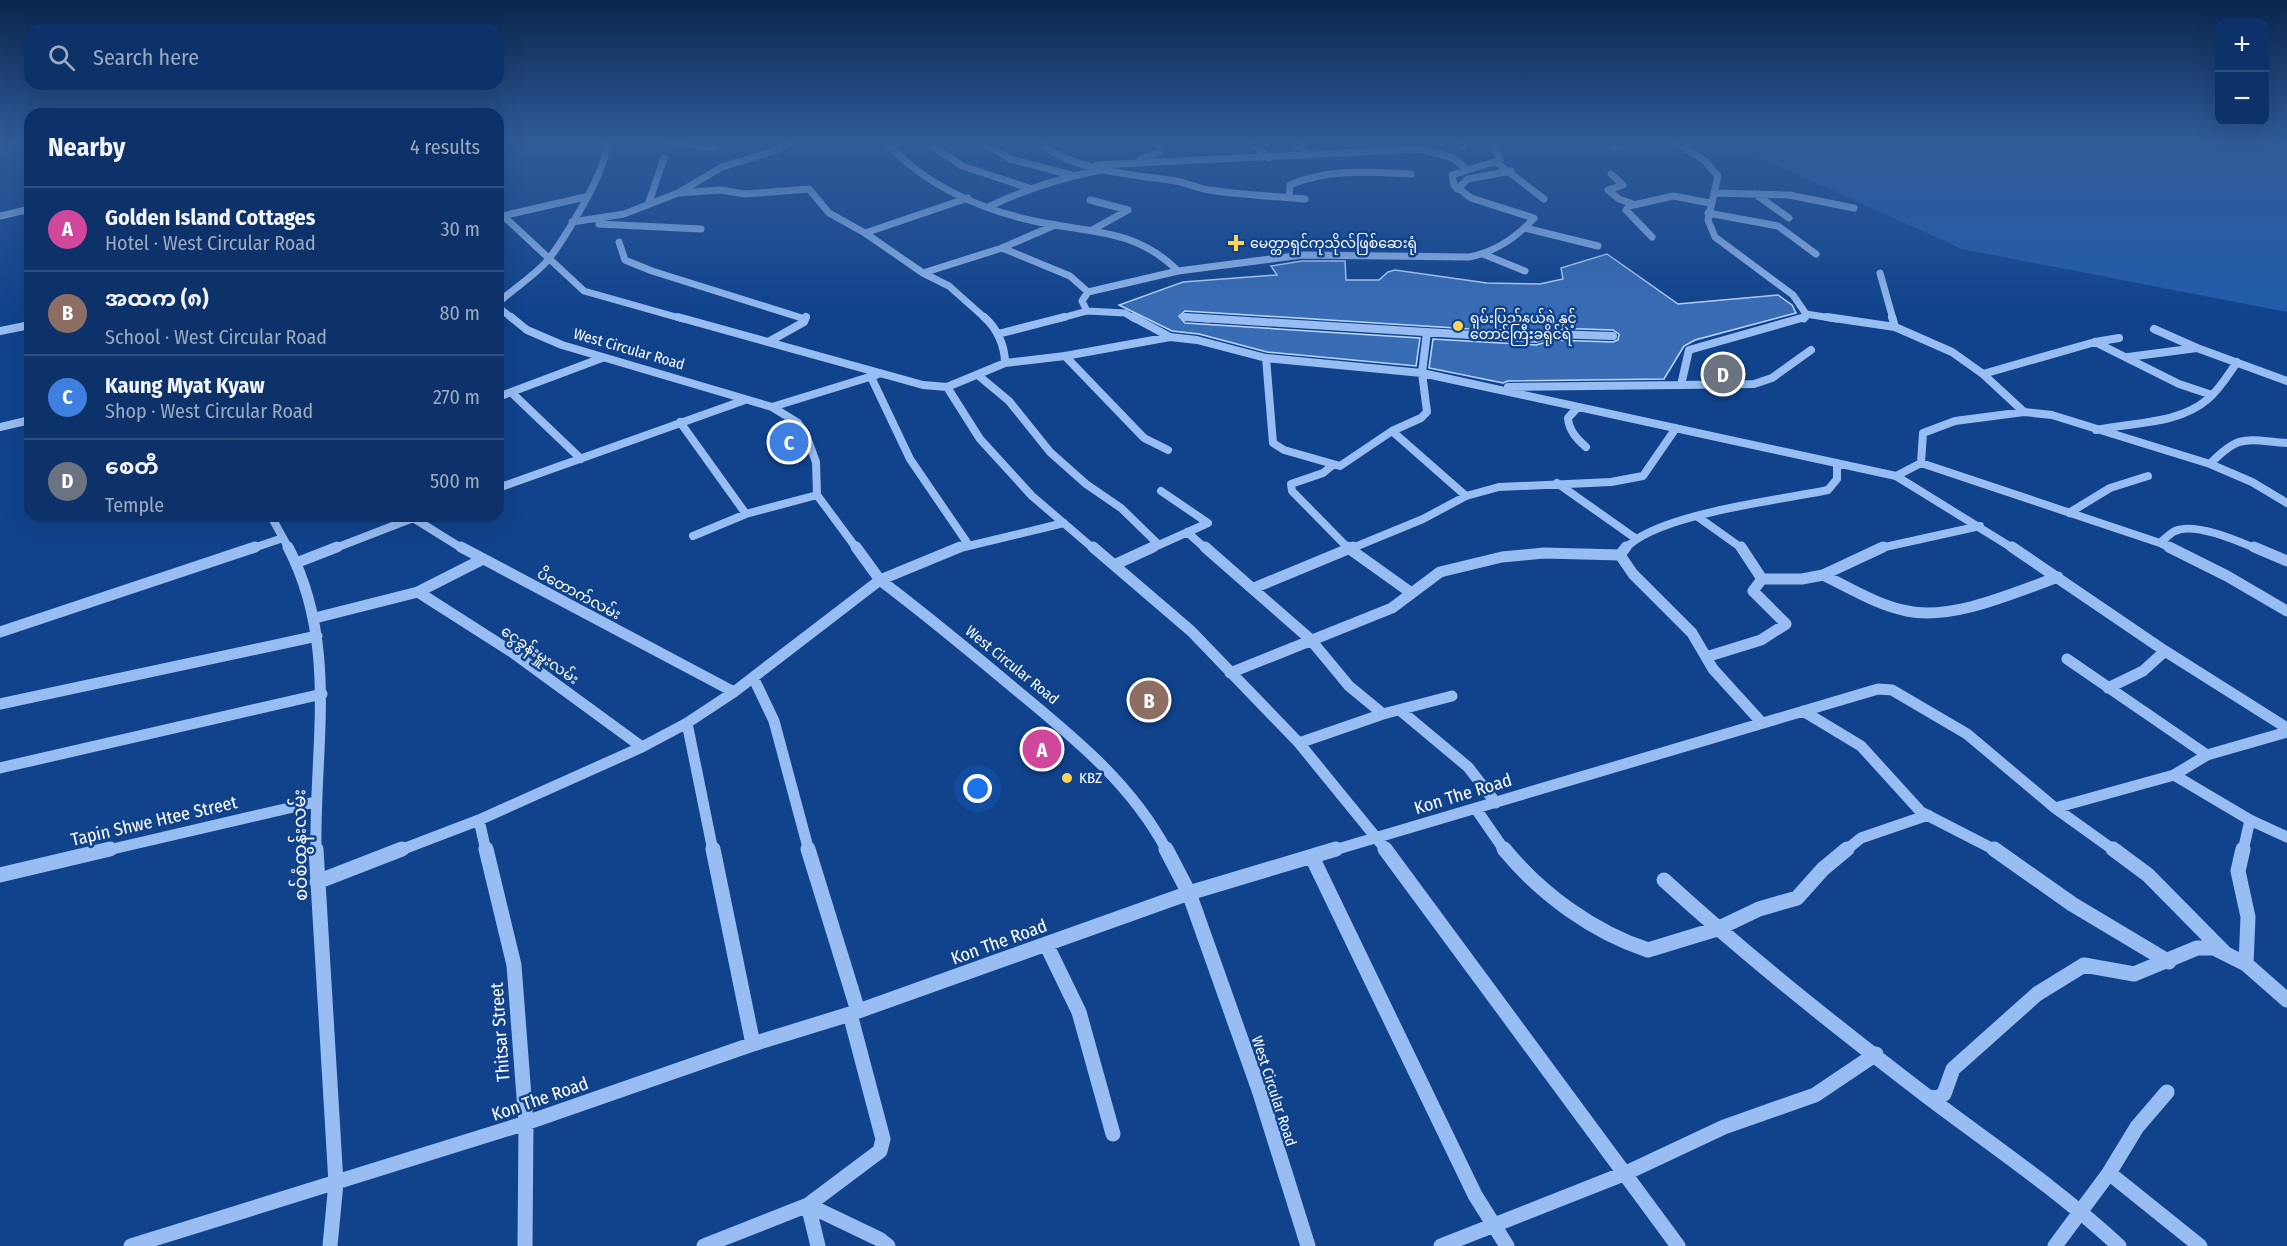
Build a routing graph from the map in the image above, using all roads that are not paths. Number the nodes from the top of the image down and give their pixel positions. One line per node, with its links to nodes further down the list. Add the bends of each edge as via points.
1 (570, 200): 24 (street)
2 (583, 200): 28 (street)
3 (650, 200): 19 (street)
4 (660, 200): 19 (street)
5 (818, 200): 33 (street, via 829,213)
6 (962, 200): 33 (street)
7 (974, 200): 20 (street)
8 (1003, 200): 20 (street)
9 (1090, 200): 32 (street, via 1128,210)
10 (1474, 200): 30 (street, via 1528,214 1534,218)
11 (1621, 200): 18 (street)
12 (1652, 200): 18 (street)
13 (1695, 200): 17 (street)
14 (1711, 200): 17 (street)
15 (1763, 200): 27 (street)
16 (1819, 200): 21 (street)
17 (1710, 203): 23 (street)
18 (1633, 204): 34 (street, via 1626,210)
19 (648, 205): 28 (street, via 601,219)
20 (990, 206): 29 (street)
21 (1854, 208)
22 (24, 210): 25 (street)
23 (1708, 213): 39 (street, via 1778,226); 49 (street, via 1716,238 1801,303)
24 (504, 214)
25 (0, 216)
26 (504, 219): 40 (street)
27 (1789, 219)
28 (572, 222): 31 (street); 40 (street)
29 (1056, 225): 32 (street); 37 (street)
30 (1525, 228): 36 (street); 38 (street)
31 (701, 230)
32 (1092, 230): 42 (street, via 1157,251)
33 (865, 233): 43 (street)
34 (1652, 237)
35 (619, 242): 60 (street, via 625,260 644,268 806,317)
36 (1598, 246)
37 (1002, 248): 43 (street); 45 (street, via 1070,276)
38 (1483, 254): 41 (street); 42 (street, via 1302,255)
39 (1816, 254)
40 (549, 259): 46 (street); 60 (street, via 580,289 600,297)
41 (1525, 271)
42 (1179, 272): 45 (street)
43 (923, 273): 56 (street, via 948,286 992,323)
44 (1880, 273): 52 (street)
45 (1088, 292): 48 (street, via 1082,301)
46 (504, 298)
47 (504, 310): 66 (street, West Circular Road, via 527,330)
48 (1087, 310): 56 (street); 58 (street, via 1125,313)
49 (1806, 314): 52 (street); 75 (street, via 1804,319 1689,350)
50 (1184, 317): 55 (street)
51 (24, 326): 54 (street)
52 (1895, 327): 71 (street, via 1943,347)
53 (2154, 329): 62 (street)
54 (0, 331)
55 (1427, 332): 57 (street, via 1536,339 1552,334); 70 (street)
56 (998, 334): 69 (street, via 1005,350)
57 (1614, 336)
58 (1170, 337): 64 (street); 67 (street)
59 (2119, 338): 61 (street)
60 (770, 342): 72 (street)
61 (2095, 342): 65 (street); 71 (street)
62 (2197, 348): 65 (street); 68 (street)
63 (1811, 350): 75 (street, via 1772,378 1754,384)
64 (1065, 356): 69 (street); 93 (street, via 1144,438)
65 (2128, 357): 80 (street, via 2179,384)
66 (602, 358): 78 (street); 81 (street, West Circular Road)
67 (1266, 358): 70 (street); 98 (street, via 1273,443)
68 (2237, 362): 74 (street); 80 (street)
69 (1005, 363): 73 (street)
70 (1422, 373): 77 (street); 90 (street, via 1427,412)
71 (1983, 374): 84 (street)
72 (875, 375): 76 (street); 82 (street); 120 (street, via 910,459)
73 (978, 376): 76 (street); 121 (street, via 1009,401 1050,452 1121,508)
74 (2287, 381)
75 (1681, 386): 77 (street)
76 (947, 387): 113 (street, via 980,439 1032,496)
77 (1490, 388): 83 (street)
78 (512, 393): 79 (street); 94 (street)
79 (504, 395)
80 (2212, 395): 89 (street, via 2200,405 2172,416)
81 (745, 400): 82 (street, West Circular Road); 86 (street)
82 (772, 407): 104 (street, West Circular Road, via 798,423 806,435 816,462)
83 (1578, 407): 88 (street); 92 (street, via 1568,418 1568,424)
84 (2024, 412): 89 (street, via 2052,415); 96 (street, via 1955,421 1923,434)
85 (24, 421): 87 (street)
86 (680, 422): 94 (street); 108 (street)
87 (0, 427)
88 (1676, 428): 95 (street); 101 (street, via 1643,476 1611,482)
89 (2095, 430): 97 (street)
90 (1392, 431): 98 (street, via 1346,464); 105 (street)
91 (2287, 443): 97 (street, via 2232,444)
92 (1586, 447)
93 (1168, 450)
94 (581, 459): 102 (street)
95 (1837, 463): 99 (street); 109 (street, via 1837,479 1828,490)
96 (1921, 463): 99 (street); 107 (street)
97 (2210, 464): 106 (street)
98 (1333, 465): 122 (street, via 1291,486 1320,522)
99 (1896, 476): 114 (street)
100 (2148, 476): 107 (street, via 2110,488)
101 (1557, 483): 105 (street, via 1499,487); 118 (street)
102 (504, 486)
103 (1161, 491): 115 (street, via 1208,523)
104 (817, 495): 108 (street); 131 (street, West Circular Road)
105 (1466, 496): 122 (street, via 1423,519)
106 (2287, 503)
107 (2069, 513): 119 (street)
108 (746, 514): 116 (street)
109 (1698, 517): 118 (street); 130 (street, via 1739,543)
110 (274, 522): 117 (street, စဝ်စံထွန်းလမ်း)
111 (401, 522): 126 (street)
112 (422, 522): 124 (street, ပိတောက်လမ်း)
113 (1064, 523): 120 (street); 127 (street)
114 (1980, 526): 128 (street, via 1876,549); 129 (street)
115 (1187, 532): 121 (street); 132 (street)
116 (693, 536)
117 (283, 538): 126 (street, စဝ်စံထွန်းလမ်း); 137 (street)
118 (1635, 538): 123 (street, via 1622,548)
119 (2160, 543): 125 (street, via 2178,530 2193,531); 135 (street)
120 (968, 544): 131 (street)
121 (1159, 545): 127 (street)
122 (1348, 548): 132 (street); 134 (street)
123 (1620, 555): 134 (street, via 1544,553 1502,557 1440,572); 141 (street, via 1633,574 1692,633)
124 (481, 560): 133 (street); 146 (street, ပိတောက်လမ်း)
125 (2287, 561)
126 (296, 563): 136 (street, စဝ်စံထွန်းလမ်း)
127 (1114, 565): 143 (street, via 1191,631)
128 (1823, 575): 129 (street, via 1904,611 1919,613 1945,610); 130 (street)
129 (2058, 577): 140 (street)
130 (1762, 579): 141 (street, via 1753,591 1786,624 1783,629)
131 (880, 580): 144 (street); 174 (street, West Circular Road, via 1046,712 1121,782 1156,830)
132 (1254, 588): 139 (street)
133 (418, 591): 136 (street); 157 (street, ငွေခွန်းမှူးလမ်း, via 512,652)
134 (1410, 592): 139 (street, via 1392,608)
135 (2287, 611)
136 (315, 618): 138 (street, စဝ်စံထွန်းလမ်း)
137 (0, 632)
138 (317, 636): 147 (street, စဝ်စံထွန်းလမ်း); 149 (street)
139 (1310, 639): 143 (street); 152 (street, via 1349,686)
140 (2165, 651): 145 (street, via 2143,672); 155 (street)
141 (1706, 657): 154 (street)
142 (2067, 659): 145 (street)
143 (1230, 674): 156 (street)
144 (754, 679): 146 (street); 181 (street, via 777,726)
145 (2108, 688): 158 (street)
146 (734, 692): 153 (street)
147 (322, 694): 159 (street); 161 (street, စဝ်စံထွန်းလမ်း)
148 (1452, 696): 150 (street)
149 (0, 704)
150 (1401, 711): 152 (street); 162 (street, via 1468,767)
151 (1803, 711): 154 (street, Kon The Road); 164 (street, Kon The Road, via 1885,688 1967,735); 165 (street, via 1861,746)
152 (1383, 714): 156 (street)
153 (687, 723): 157 (street); 182 (street)
154 (1762, 723): 162 (street, Kon The Road)
155 (2287, 730): 158 (street)
156 (1299, 743): 169 (street)
157 (642, 747): 166 (street)
158 (2207, 755): 160 (street)
159 (0, 768)
160 (2174, 775): 164 (street); 167 (street)
161 (315, 802): 171 (street, Tapin Shwe Htee Street); 173 (street, စဝ်စံထွန်းလမ်း)
162 (1496, 802): 163 (street, Kon The Road)
163 (1476, 808): 169 (street, Kon The Road); 175 (street, via 1500,847 1540,890 1573,914 1648,950)
164 (2055, 808): 177 (street, via 2148,875)
165 (1928, 815): 175 (street, via 1861,838 1823,869 1797,898 1759,909); 178 (street, via 2003,854 2072,904)
166 (479, 820): 173 (street); 186 (street, Thitsar Street, via 514,965)
167 (2250, 820): 168 (street); 179 (street, via 2238,871 2248,917)
168 (2287, 837)
169 (1377, 838): 170 (street, Kon The Road); 188 (street)
170 (1312, 856): 174 (street, Kon The Road); 193 (street, via 1474,1195)
171 (0, 875)
172 (1664, 880): 175 (street)
173 (317, 882): 190 (street, စဝ်စံထွန်းလမ်း)
174 (1190, 893): 176 (street, Kon The Road); 200 (street, West Circular Road)
175 (1717, 929): 183 (street)
176 (1046, 944): 181 (street, Kon The Road); 187 (street, via 1079,1012)
177 (2225, 953): 178 (street, via 2197,948); 179 (street)
178 (2169, 962): 185 (street, via 2134,974 2095,966 2076,968 2037,994 1953,1069 1944,1094)
179 (2246, 964): 180 (street)
180 (2287, 1000)
181 (854, 1013): 182 (street, Kon The Road); 191 (street, via 883,1139 880,1151 866,1164)
182 (753, 1044): 186 (street, Kon The Road)
183 (1876, 1054): 185 (street); 188 (street, via 1815,1095 1724,1127)
184 (2167, 1092): 189 (street, via 2137,1127)
185 (1928, 1097): 192 (street)
186 (526, 1123): 190 (street, Kon The Road); 196 (street, Thitsar Street)
187 (1113, 1134)
188 (1626, 1173): 193 (street); 203 (street)
189 (2109, 1173): 192 (street); 206 (street)
190 (336, 1182): 194 (street, Kon The Road); 195 (street, စဝ်စံထွန်းလမ်း)
191 (808, 1205): 197 (street); 198 (street); 199 (street)
192 (2081, 1211): 204 (street); 205 (street)
193 (1493, 1226): 201 (street); 202 (street)
194 (131, 1246)
195 (330, 1246)
196 (525, 1246)
197 (704, 1246)
198 (818, 1246)
199 (888, 1246)
200 (1308, 1246)
201 (1441, 1246)
202 (1507, 1246)
203 (1678, 1246)
204 (2055, 1246)
205 (2119, 1246)
206 (2200, 1246)

